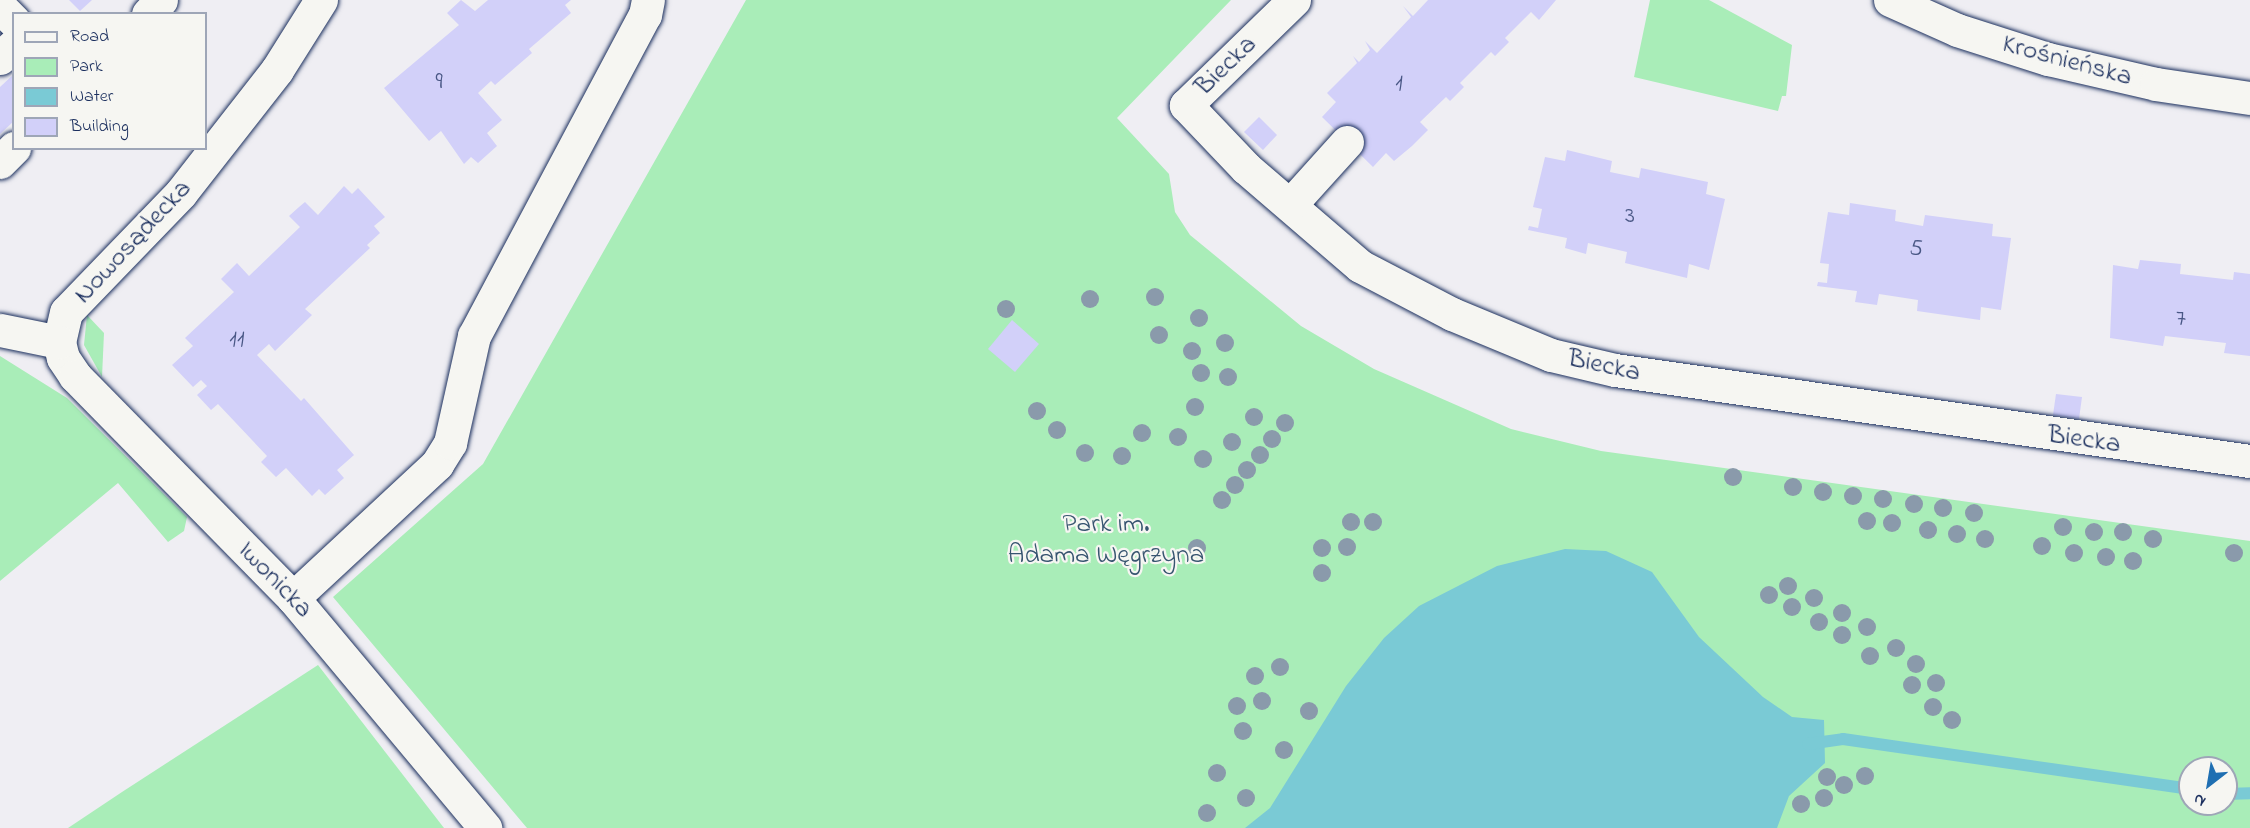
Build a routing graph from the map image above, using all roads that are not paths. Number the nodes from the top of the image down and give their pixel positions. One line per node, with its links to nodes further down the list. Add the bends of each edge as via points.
1 (161, 0): 7 (street)
2 (321, 0): 17 (street, Nowosądecka, via 266,86 181,193 66,312)
3 (648, 0): 19 (street, via 645,15 474,336 450,443 437,464)
4 (1294, 0): 15 (street, Biecka, via 1186,105 1246,168)
5 (1890, 0): 11 (street, Krośnieńska, via 1957,30 2048,59 2156,84)
6 (0, 7): 8 (street)
7 (150, 12)
8 (12, 19)
9 (12, 47): 10 (street)
10 (0, 58)
11 (2250, 98)
12 (1347, 142): 15 (street)
13 (12, 150): 14 (street)
14 (0, 162)
15 (1290, 205): 18 (street, Biecka, via 1360,266 1452,314 1551,355 1615,370)
16 (0, 330): 17 (street)
17 (59, 342): 19 (street, Iwonicka, via 63,358 75,376)
18 (2250, 461)
19 (293, 598): 20 (street, Iwonicka)
20 (485, 828)

